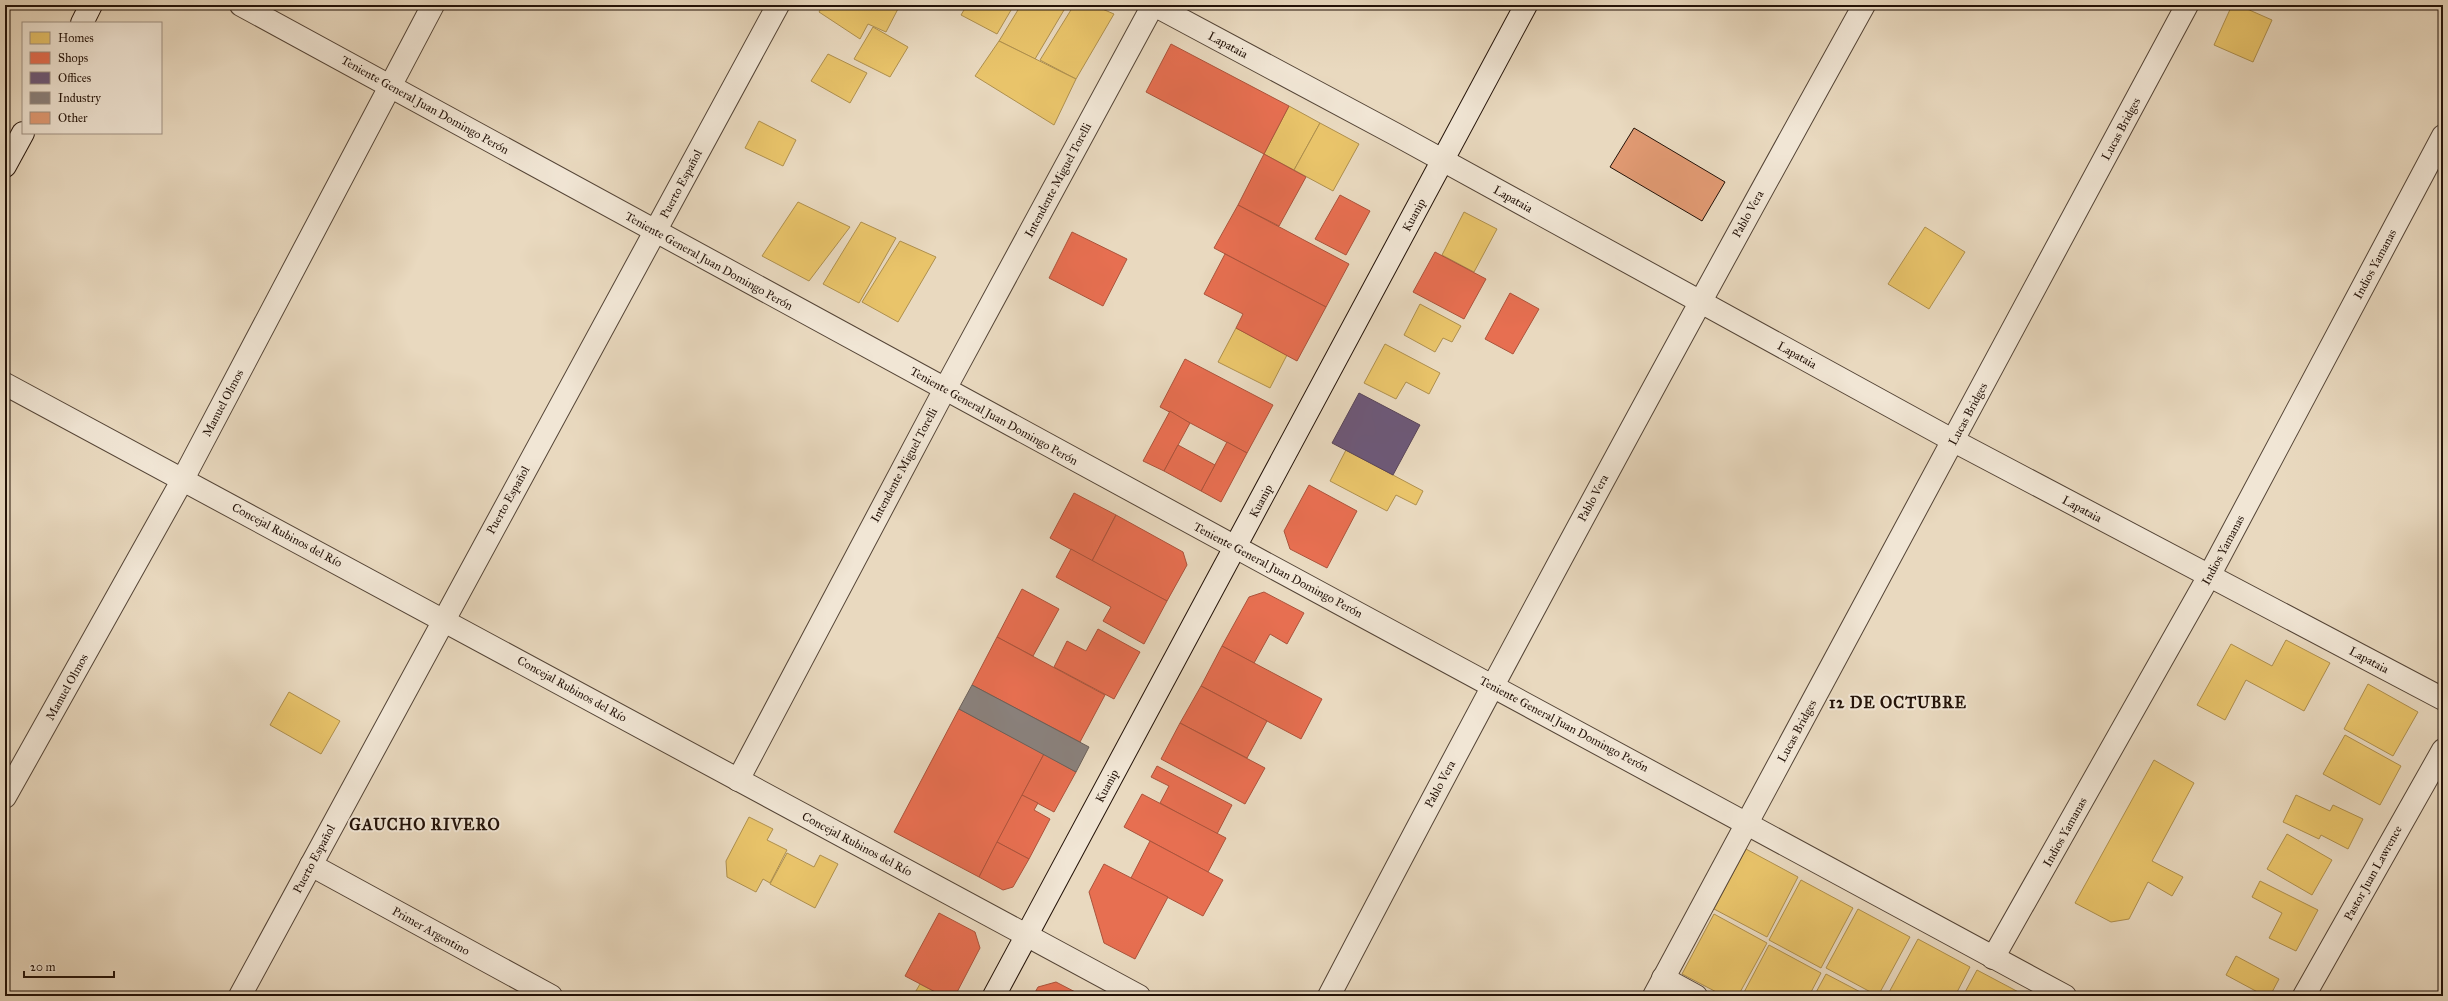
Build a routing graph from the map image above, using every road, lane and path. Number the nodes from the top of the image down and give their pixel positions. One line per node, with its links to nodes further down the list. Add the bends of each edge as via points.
1 (91, 5): 9 (street)
2 (241, 5): 10 (street, Teniente General Juan Domingo Perón)
3 (433, 5): 10 (street, Manuel Olmos)
4 (778, 5): 15 (street, Puerto Español)
5 (1154, 5): 13 (street, Lapataia); 18 (street, Intendente Miguel Torelli)
6 (1526, 5): 13 (street, Kuanip)
7 (1864, 5): 16 (street, Pablo Vera)
8 (2187, 5): 19 (street, Lucas Bridges)
9 (82, 22)
10 (390, 85): 15 (street, Teniente General Juan Domingo Perón); 20 (street, Manuel Olmos)
11 (22, 134): 14 (street)
12 (2443, 136): 22 (street, Indios Yamanas)
13 (1443, 161): 16 (street, Lapataia); 21 (street, Kuanip)
14 (5, 166)
15 (655, 232): 18 (street, Teniente General Juan Domingo Perón); 23 (street, Puerto Español)
16 (1699, 302): 19 (street, Lapataia); 24 (street, Pablo Vera)
17 (5, 384): 20 (street, Concejal Rubinos del Río)
18 (945, 389): 21 (street, Teniente General Juan Domingo Perón); 27 (street, Intendente Miguel Torelli)
19 (1954, 442): 22 (street, Lapataia); 29 (street, Lucas Bridges)
20 (183, 479): 23 (street, Concejal Rubinos del Río); 28 (street, Manuel Olmos)
21 (1236, 548): 24 (street, Teniente General Juan Domingo Perón); 31 (street, Kuanip)
22 (2209, 576): 25 (street, Lapataia); 32 (street, Indios Yamanas)
23 (443, 619): 27 (street, Concejal Rubinos del Río); 30 (street, Puerto Español)
24 (1491, 685): 29 (street, Teniente General Juan Domingo Perón); 38 (street, Pablo Vera)
25 (2443, 698)
26 (2443, 750): 41 (street, Pastor Juan Lawrence)
27 (738, 780): 31 (street, Concejal Rubinos del Río)
28 (5, 797)
29 (1748, 823): 32 (street, Teniente General Juan Domingo Perón); 33 (street, Lucas Bridges)
30 (311, 865): 34 (street, Puerto Español); 35 (street, Primer Argentino)
31 (1026, 935): 36 (street, Kuanip); 37 (street, Concejal Rubinos del Río)
32 (1993, 958): 40 (street, Teniente General Juan Domingo Perón)
33 (1658, 987): 39 (street)
34 (240, 996)
35 (551, 996)
36 (994, 996)
37 (1139, 996)
38 (1329, 996)
39 (1696, 996)
40 (2065, 996)
41 (2304, 996)

